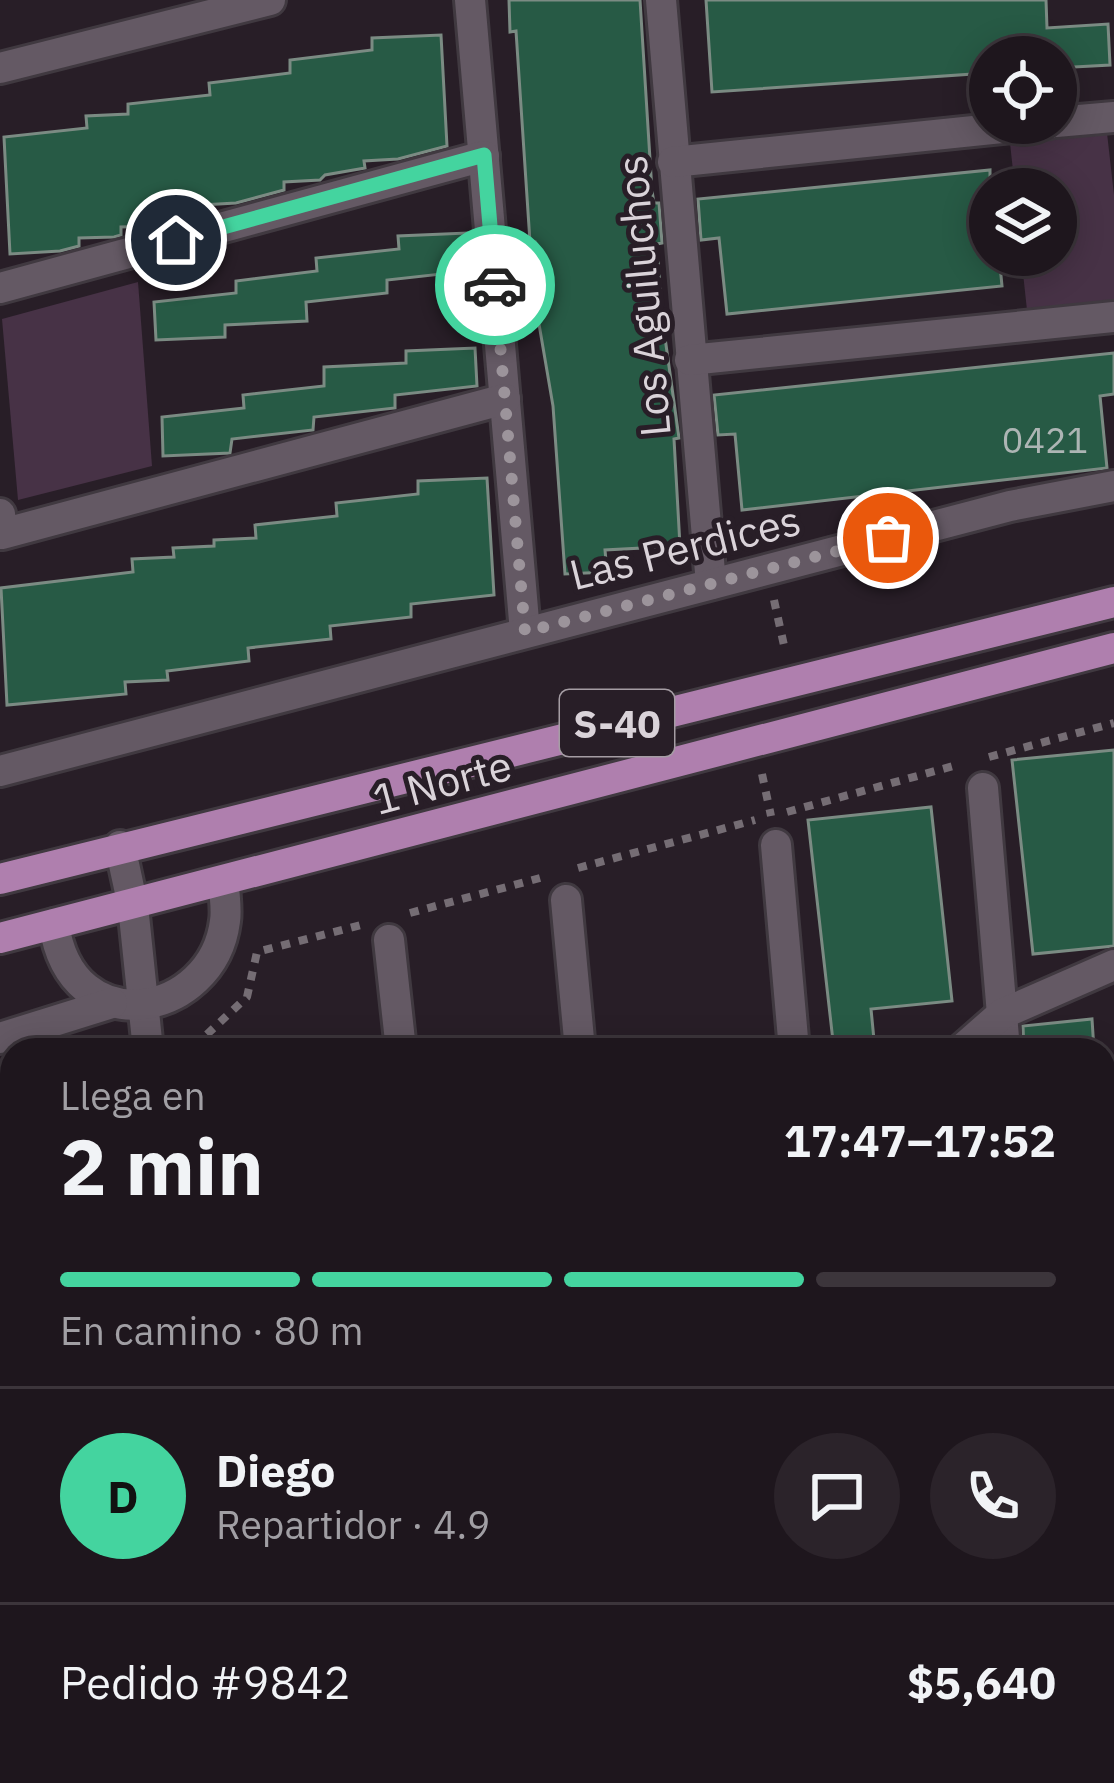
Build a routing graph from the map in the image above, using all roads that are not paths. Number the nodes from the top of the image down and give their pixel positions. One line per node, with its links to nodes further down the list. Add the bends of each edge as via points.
1 (270, 0): 4 (street)
2 (470, 0): 8 (street)
3 (661, 0): 9 (street, Los Aguiluchos)
4 (0, 68)
5 (1114, 117): 6 (street)
6 (1077, 121)
7 (969, 132): 9 (street)
8 (484, 155): 10 (street); 13 (street)
9 (673, 162): 12 (street, Los Aguiluchos)
10 (0, 288)
11 (1114, 317): 12 (street)
12 (690, 360): 17 (street, Los Aguiluchos)
13 (505, 399): 16 (street); 19 (street)
14 (1114, 486): 17 (street, Las Perdices)
15 (0, 514): 16 (street)
16 (2, 534)
17 (711, 584): 19 (street, Las Perdices)
18 (1114, 602): 24 (main road, 1 Norte / S-40)
19 (525, 632): 21 (street, Las Perdices)
20 (1114, 648): 27 (main road, 1 Norte / S-40)
21 (0, 771)
22 (983, 788): 35 (street)
23 (776, 845): 40 (street)
24 (120, 846): 25 (main road, 1 Norte / S-40); 28 (street)
25 (0, 879)
26 (563, 882): 39 (street)
27 (224, 884): 28 (main road, 1 Norte / S-40); 34 (street, via 225,922 205,966)
28 (133, 906): 29 (main road, 1 Norte / S-40); 34 (street)
29 (54, 924): 31 (main road, 1 Norte / S-40); 33 (street, via 64,967)
30 (389, 926): 38 (street)
31 (0, 938)
32 (1114, 965): 35 (street)
33 (112, 1003): 34 (street); 36 (street)
34 (144, 1006): 37 (street)
35 (1002, 1014): 41 (street); 42 (street)
36 (0, 1038)
37 (147, 1038)
38 (400, 1038)
39 (579, 1038)
40 (793, 1038)
41 (975, 1038)
42 (1004, 1038)

